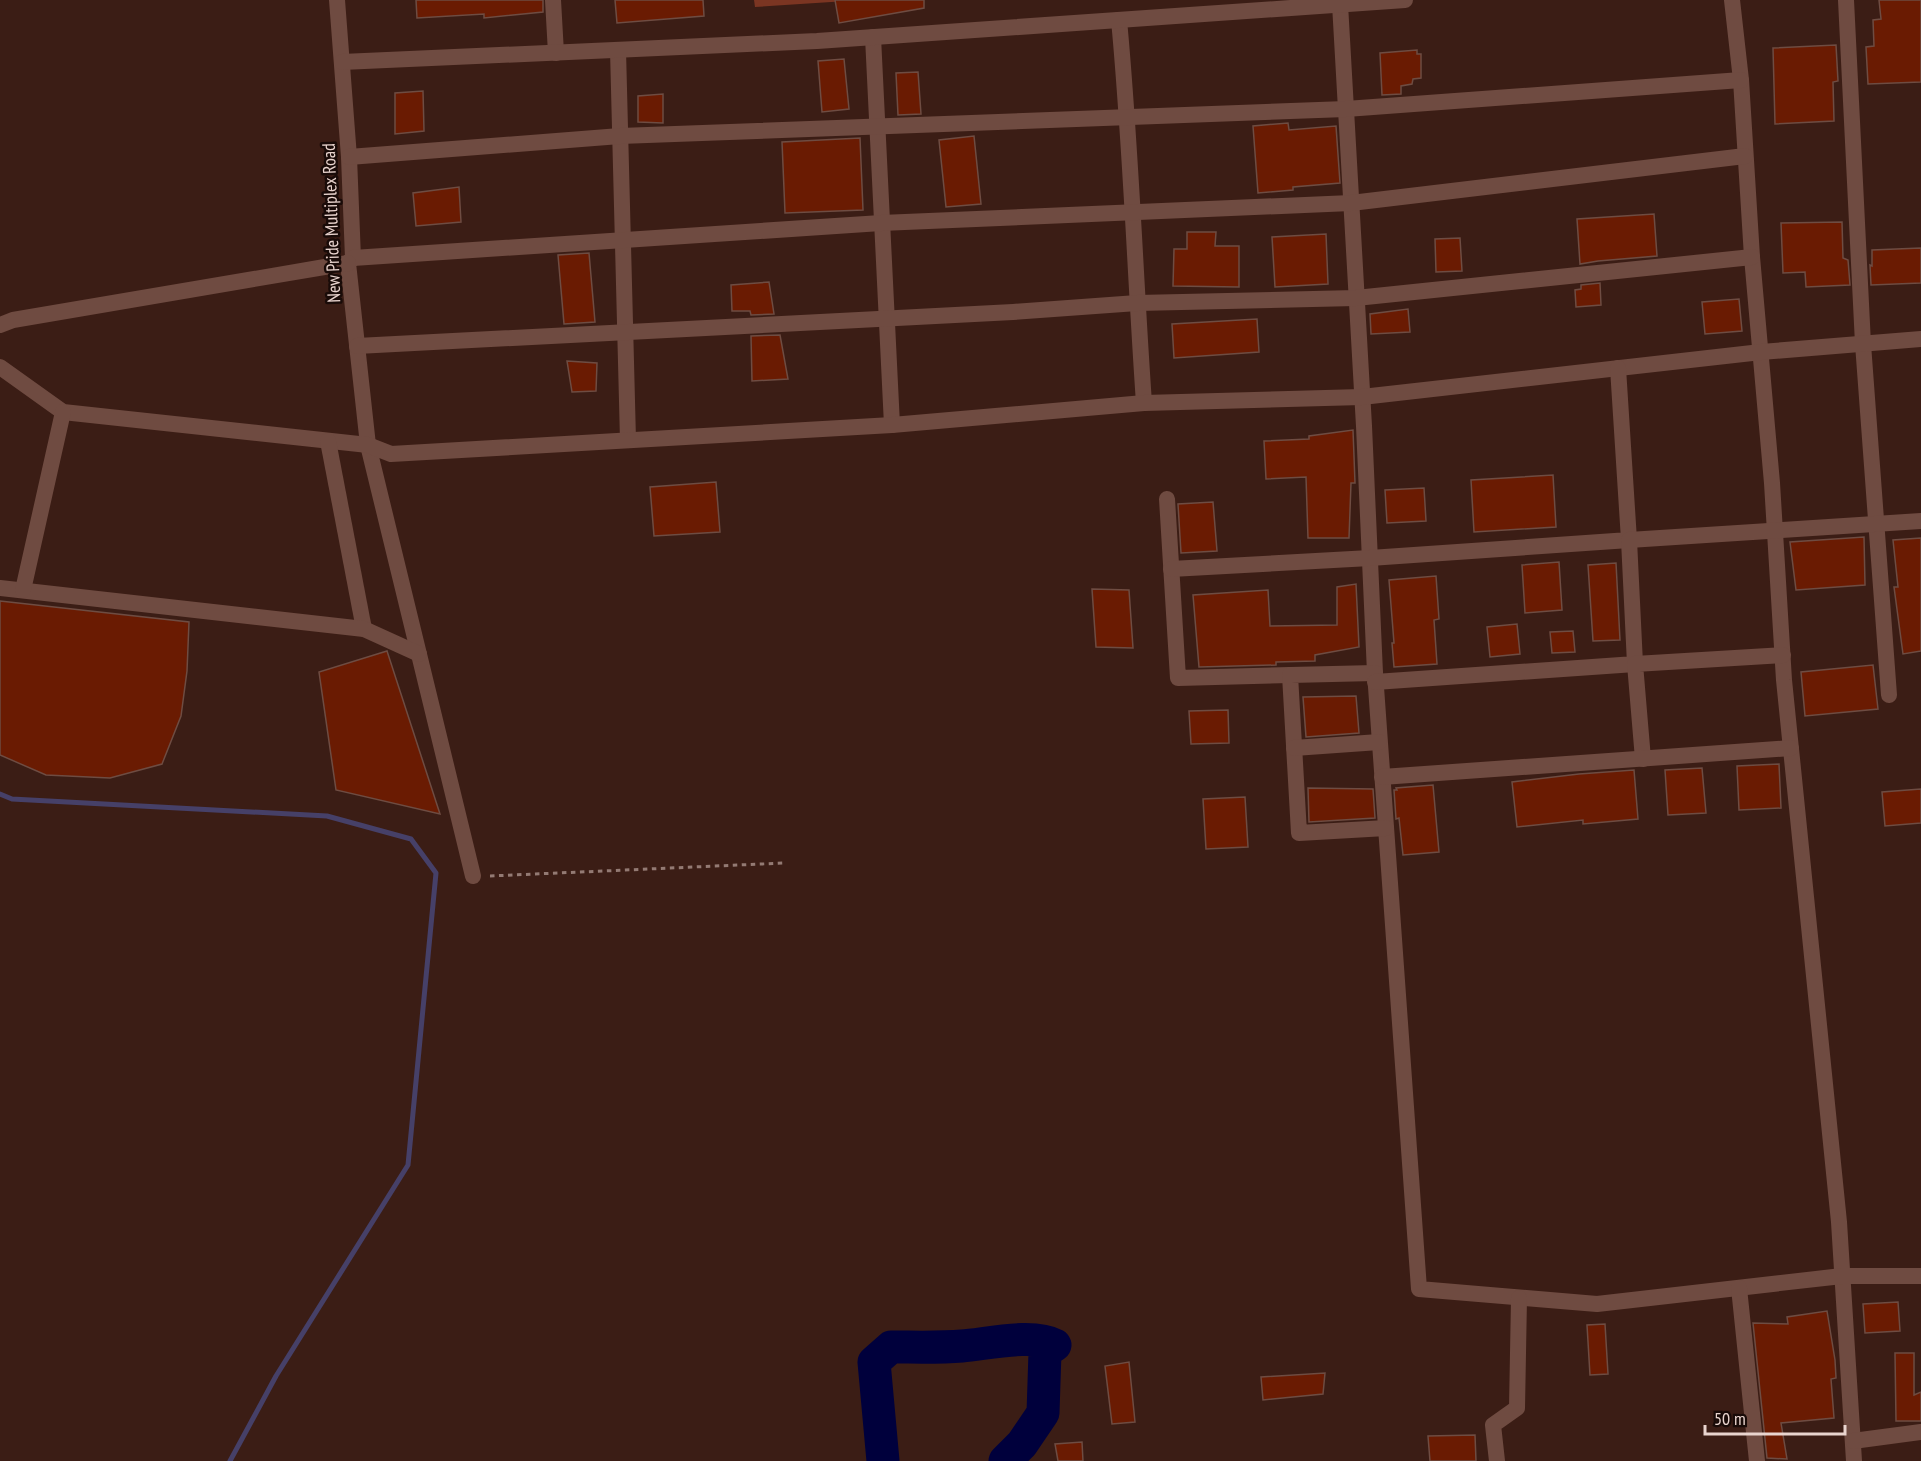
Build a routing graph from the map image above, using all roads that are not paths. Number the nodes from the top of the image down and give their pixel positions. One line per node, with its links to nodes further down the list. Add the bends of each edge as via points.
1 (337, 0): 11 (street, New Pride Multiplex Road)
2 (553, 0): 10 (street)
3 (1405, 0): 6 (street)
4 (1732, 0): 12 (street)
5 (1846, 0): 31 (street)
6 (1340, 4): 7 (street); 13 (street)
7 (1119, 20): 8 (street); 14 (street)
8 (873, 37): 9 (street); 15 (street)
9 (618, 50): 10 (street); 16 (street)
10 (556, 53): 11 (street)
11 (342, 62): 18 (street, New Pride Multiplex Road)
12 (1741, 80): 13 (street); 17 (street)
13 (1346, 109): 14 (street); 19 (street)
14 (1128, 119): 15 (street); 20 (street)
15 (877, 126): 16 (street); 21 (street)
16 (620, 136): 18 (street); 22 (street)
17 (1746, 156): 19 (street); 23 (street)
18 (348, 157): 24 (street, New Pride Multiplex Road)
19 (1351, 203): 20 (street); 25 (street)
20 (1131, 213): 21 (street); 26 (street)
21 (881, 224): 22 (street); 27 (street)
22 (623, 239): 24 (street); 29 (street)
23 (1752, 257): 25 (street); 33 (street)
24 (350, 261): 28 (street); 32 (street, New Pride Multiplex Road)
25 (1356, 298): 26 (street); 36 (street)
26 (1137, 303): 27 (street); 37 (street)
27 (886, 318): 29 (street); 39 (street)
28 (0, 325)
29 (625, 332): 32 (street); 40 (street)
30 (1921, 339): 31 (street)
31 (1863, 344): 33 (street); 45 (street)
32 (357, 346): 42 (street, New Pride Multiplex Road)
33 (1761, 352): 35 (street); 46 (street)
34 (0, 367): 38 (street)
35 (1618, 368): 36 (street); 47 (street)
36 (1362, 397): 37 (street); 48 (street)
37 (1144, 403): 39 (street)
38 (63, 412): 41 (street); 51 (street)
39 (892, 425): 40 (street)
40 (628, 440): 42 (street, via 391,454)
41 (328, 441): 42 (street); 52 (street)
42 (368, 445): 53 (street, New Pride Multiplex Road)
43 (1167, 499): 49 (street)
44 (1921, 522): 45 (street)
45 (1876, 524): 46 (street); 58 (street)
46 (1775, 530): 47 (street); 54 (street)
47 (1629, 540): 48 (street); 55 (street)
48 (1370, 558): 49 (street); 57 (street)
49 (1171, 569): 56 (street, via 1178,678)
50 (0, 588): 51 (street)
51 (23, 590): 52 (street)
52 (364, 629): 53 (street)
53 (419, 654): 65 (street, New Pride Multiplex Road)
54 (1783, 655): 55 (street); 61 (street)
55 (1635, 664): 57 (street); 62 (street)
56 (1290, 675): 57 (street); 60 (street)
57 (1375, 677): 59 (street)
58 (1889, 695)
59 (1380, 742): 60 (street); 63 (street)
60 (1294, 748): 64 (street, via 1299,833)
61 (1791, 748): 62 (street); 66 (street)
62 (1643, 759): 63 (street)
63 (1382, 777): 64 (street)
64 (1386, 828): 69 (street, via 1419,1289)
65 (473, 876)
66 (1842, 1276): 67 (street); 68 (street); 71 (street)
67 (1921, 1276)
68 (1739, 1288): 69 (street, via 1597,1304); 73 (street)
69 (1519, 1298): 72 (street, via 1516,1408 1493,1425)
70 (1921, 1432): 71 (street)
71 (1853, 1441): 74 (street)
72 (1497, 1461)
73 (1757, 1461)
74 (1854, 1461)

